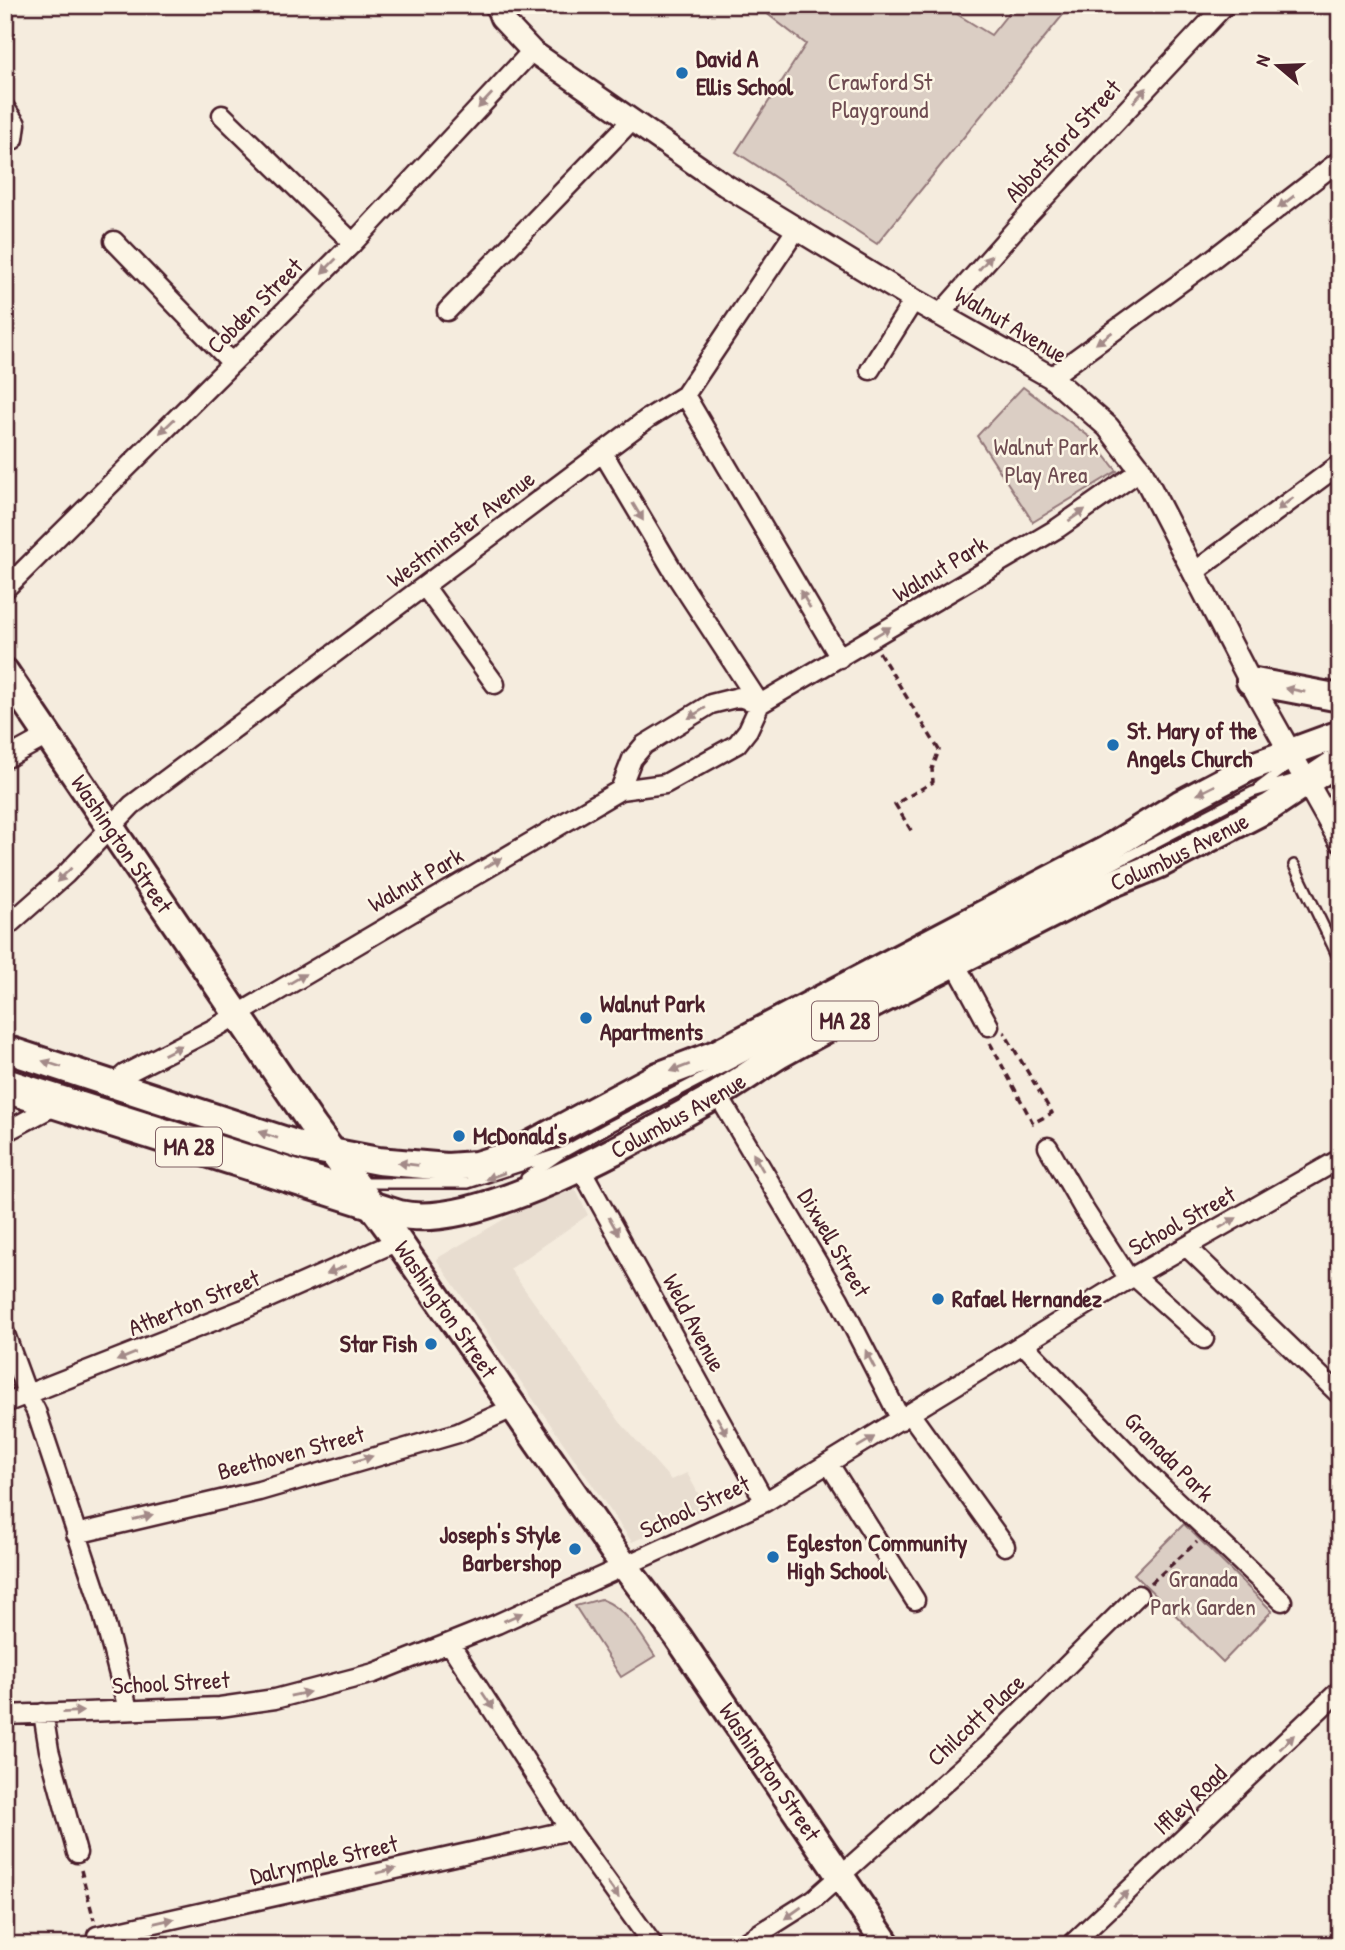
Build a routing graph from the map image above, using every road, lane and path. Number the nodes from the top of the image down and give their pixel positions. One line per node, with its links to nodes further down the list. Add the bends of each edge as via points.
1 (496, 5): 3 (street, Walnut Avenue, via 501,18)
2 (1225, 5): 14 (street, Abbotsford Street, one-way to 2)
3 (531, 51): 6 (street, Walnut Avenue); 11 (street, Cobden Street, one-way to 11)
4 (5, 108): 7 (street, via 16,124 14,139)
5 (222, 115): 11 (street)
6 (632, 120): 9 (street, Walnut Avenue); 13 (street)
7 (5, 145)
8 (1340, 160): 17 (street, one-way to 17)
9 (796, 230): 12 (street, Walnut Avenue); 18 (street, Westminster Avenue)
10 (114, 241): 15 (street)
11 (353, 243): 15 (street, Cobden Street, one-way to 15)
12 (914, 300): 14 (street, Walnut Avenue); 16 (street)
13 (447, 311)
14 (940, 314): 17 (street, Walnut Avenue)
15 (232, 363): 24 (street, Cobden Street, one-way to 24)
16 (870, 370)
17 (1051, 377): 21 (street, Walnut Avenue, via 1108,427)
18 (685, 395): 19 (street, Westminster Avenue); 26 (street, one-way to 18)
19 (603, 453): 23 (street, Westminster Avenue); 31 (street, one-way to 31)
20 (1340, 464): 22 (street, one-way to 22)
21 (1141, 470): 22 (street, Walnut Avenue); 26 (street, Walnut Park, one-way to 21, via 1058,528)
22 (1193, 573): 28 (street, Walnut Avenue)
23 (425, 587): 29 (street); 38 (street, Westminster Avenue)
24 (5, 589)
25 (876, 647): 39 (path, via 939,750 933,782 895,804)
26 (840, 658): 31 (street, Walnut Park)
27 (5, 672): 33 (main road, Washington Street)
28 (1250, 681): 30 (main road, one-way to 28); 35 (street, Walnut Avenue)
29 (495, 684)
30 (1340, 698)
31 (760, 704): 36 (street, Walnut Park, via 737,744 665,784); 36 (street, one-way to 36, via 739,697 711,704 644,745 632,759)
32 (1340, 734): 35 (main road, MA 28)
33 (47, 736): 34 (street); 38 (main road, Washington Street)
34 (5, 759)
35 (1311, 763): 37 (lane, Columbus Avenue); 37 (lane, Columbus Avenue); 40 (street, Walnut Avenue); 44 (main road, Columbus Avenue / MA 28, via 1256,815 1104,887); 57 (main road, Columbus Avenue / MA 28, one-way to 57, via 1250,767 1073,868 716,1054 658,1076 513,1154 476,1165 441,1167)
36 (620, 790): 45 (street, Walnut Park, one-way to 36)
37 (1253, 792): 59 (lane, Columbus Avenue)
38 (111, 825): 42 (street, Westminster Avenue, one-way to 42, via 65,875); 45 (main road, Washington Street)
39 (912, 832)
40 (1340, 841)
41 (1294, 865): 43 (lane)
42 (5, 928)
43 (1340, 961)
44 (956, 965): 46 (street); 53 (main road, Columbus Avenue / MA 28, via 779,1056)
45 (239, 1014): 51 (street, Walnut Park, one-way to 45); 57 (main road, Washington Street)
46 (989, 1026)
47 (1012, 1046): 49 (path, via 1052,1114 1033,1123)
48 (5, 1049): 51 (main road, Columbus Avenue / MA 28, one-way to 48)
49 (997, 1055)
50 (5, 1073): 60 (lane, Columbus Avenue)
51 (114, 1084): 57 (main road, Columbus Avenue / MA 28, one-way to 51)
52 (5, 1089): 54 (main road, Columbus Avenue / MA 28)
53 (718, 1095): 59 (main road, Columbus Avenue / MA 28); 71 (street, Dixwell Street, one-way to 53)
54 (56, 1105): 55 (street); 60 (main road, Columbus Avenue / MA 28)
55 (5, 1132)
56 (1048, 1147): 63 (street, via 1084,1211)
57 (334, 1153): 60 (main road, Washington Street)
58 (1340, 1159): 62 (street, School Street, one-way to 58)
59 (570, 1160): 60 (main road, Columbus Avenue / MA 28, via 516,1195 457,1214 419,1217); 73 (street, Weld Avenue, one-way to 73)
60 (372, 1195): 61 (main road, Washington Street)
61 (398, 1241): 67 (street, Atherton Street, one-way to 67, via 244,1310); 70 (main road, Washington Street)
62 (1187, 1247): 63 (street, School Street); 68 (street)
63 (1131, 1278): 65 (street); 66 (street, School Street)
64 (5, 1334): 67 (street)
65 (1204, 1339)
66 (1024, 1345): 71 (street, School Street); 80 (street, Granada Park, via 1147,1473)
67 (27, 1394): 69 (street, Atherton Street); 74 (street)
68 (1340, 1395)
69 (5, 1403)
70 (515, 1408): 74 (street, Beethoven Street, one-way to 70, via 259,1490 458,1433); 77 (main road, Washington Street)
71 (906, 1418): 72 (street, School Street, one-way to 71); 76 (street, Dixwell Street)
72 (829, 1464): 73 (street, School Street); 79 (street)
73 (765, 1502): 77 (street, School Street)
74 (76, 1534): 83 (street)
75 (1200, 1537): 78 (path)
76 (1005, 1546)
77 (624, 1566): 81 (street, School Street, one-way to 77); 88 (main road, Washington Street)
78 (1143, 1590): 88 (street, Chilcott Place, via 986,1745)
79 (915, 1600)
80 (1282, 1601)
81 (450, 1644): 83 (street, School Street, one-way to 81, via 220,1707 275,1699 374,1673); 86 (street, one-way to 86)
82 (1340, 1690): 93 (street, Iffley Road, one-way to 82)
83 (128, 1709): 84 (street, School Street, one-way to 83)
84 (43, 1713): 85 (street, School Street); 87 (street)
85 (5, 1715)
86 (570, 1830): 89 (street, Dalrymple Street, one-way to 86); 90 (street, one-way to 90)
87 (77, 1853): 89 (path)
88 (840, 1874): 91 (street, Chilcott Place, one-way to 91, via 814,1899); 92 (main road, Washington Street)
89 (99, 1940)
90 (653, 1945)
91 (741, 1945)
92 (887, 1945)
93 (1071, 1945)

